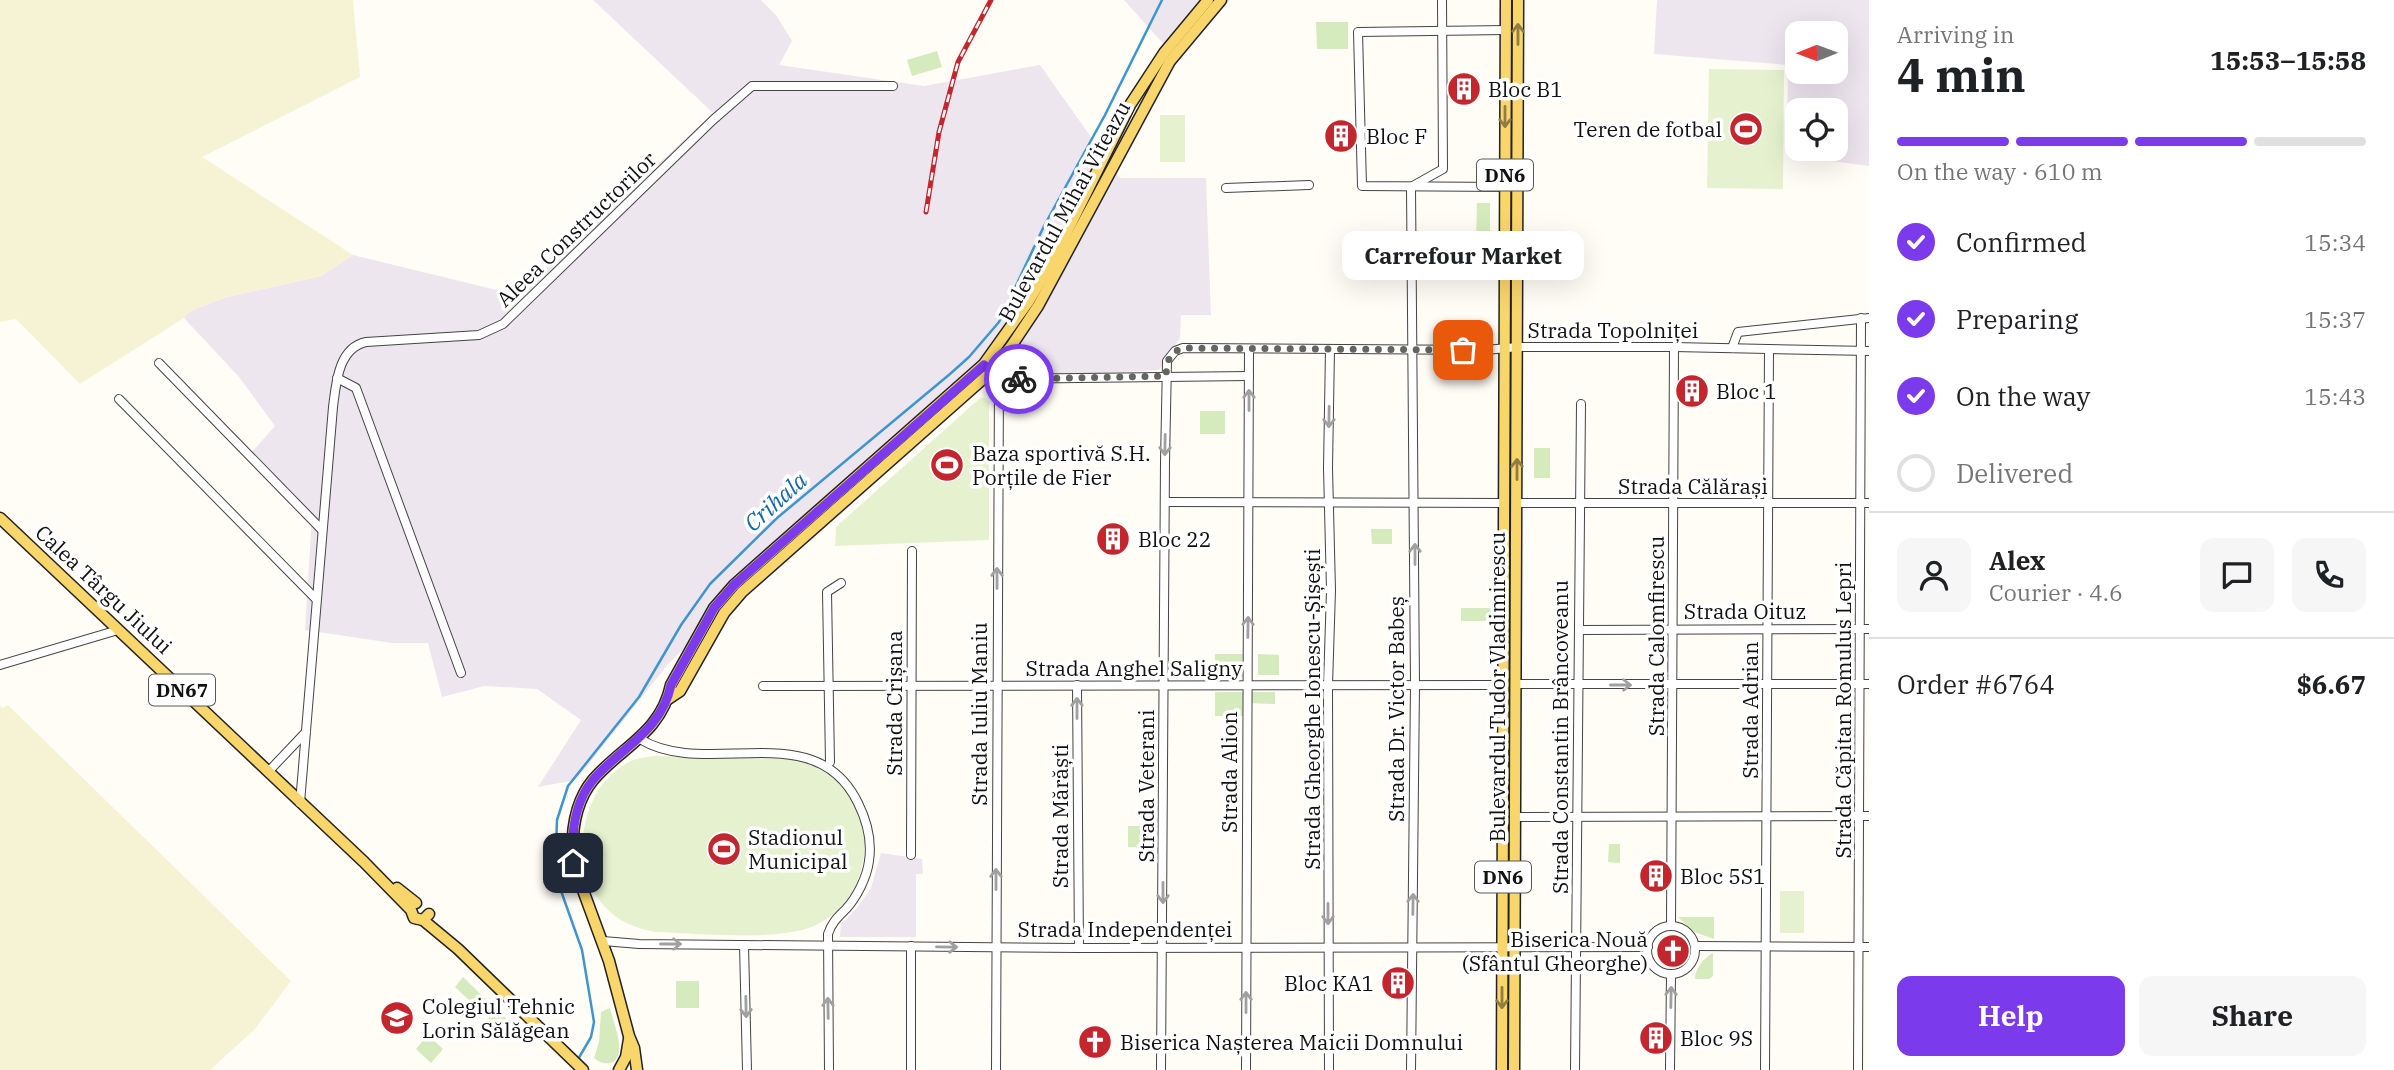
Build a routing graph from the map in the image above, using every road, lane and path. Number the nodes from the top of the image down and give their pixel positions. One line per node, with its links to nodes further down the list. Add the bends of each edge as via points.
1 (1208, 0): 13 (main road, Bulevardul Mihai Viteazu, via 1164,53 1130,105)
2 (1222, 0): 13 (main road, Bulevardul Mihai Viteazu, via 1170,61)
3 (1442, 0): 7 (street)
4 (1506, 0): 6 (main road, DN6)
5 (1518, 0): 15 (main road, DN6, one-way to 5)
6 (1506, 30): 7 (street); 11 (main road, DN6, one-way to 11)
7 (1443, 31): 10 (street, via 1443,169); 10 (street, via 1357,32 1362,187)
8 (893, 86): 28 (street, Aleea Constructorilor, via 752,86 503,324 479,335 358,344 346,356)
9 (1309, 185): 12 (street)
10 (1411, 187): 11 (street); 20 (street, Strada Dr. Victor Babeș)
11 (1505, 187): 22 (main road, DN6)
12 (1226, 188)
13 (1083, 210): 25 (main road, Bulevardul Mihai Viteazu, via 1038,306)
14 (1865, 318): 17 (street, via 1738,332); 23 (street, Strada Căpitan Romulus Lepri)
15 (1518, 347): 16 (street, Strada Topolniței); 22 (street, Strada Topolniței); 35 (main road, Bulevardul Tudor Vladimirescu / DN6, one-way to 15)
16 (1674, 347): 17 (street, Strada Topolniței); 37 (street, Strada Calomfirescu)
17 (1732, 348): 21 (street, Strada Topolniței)
18 (1249, 349): 19 (street, Strada Topolniței); 26 (street, Strada Topolniței, via 1183,348 1167,361); 27 (street, Strada Alion)
19 (1330, 349): 20 (street, Strada Topolniței); 34 (street, Strada Gheorghe Ionescu-Șișești, one-way to 34)
20 (1411, 349): 22 (street, Strada Topolniței); 33 (street, Strada Dr. Victor Babeș)
21 (1769, 349): 23 (street, Strada Topolniței); 38 (street, Strada Adrian)
22 (1505, 350): 35 (main road, Bulevardul Tudor Vladimirescu / DN6)
23 (1865, 351): 39 (street, Strada Căpitan Romulus Lepri)
24 (159, 363): 41 (street)
25 (992, 372): 26 (street); 54 (street, Strada Iuliu Maniu, one-way to 25); 68 (main road, Bulevardul Mihai Viteazu, via 734,585 714,608 671,685 668,699)
26 (1166, 376): 27 (street); 32 (street, Strada Veterani, one-way to 32)
27 (1249, 376): 31 (street, Strada Alion, one-way to 27)
28 (337, 378): 41 (street, Aleea Constructorilor); 51 (street, via 356,388)
29 (119, 399): 44 (street)
30 (1581, 404): 36 (street, Strada Constantin Brâncoveanu)
31 (1249, 501): 32 (street, Strada Călărași); 34 (street, Strada Călărași); 66 (street, Strada Alion, one-way to 31)
32 (1165, 502): 56 (street, Strada Veterani)
33 (1415, 502): 34 (street, Strada Călărași); 35 (street, Strada Călărași); 58 (street, Strada Dr. Victor Babeș, one-way to 33)
34 (1329, 503): 57 (street, Strada Gheorghe Ionescu-Șișești)
35 (1511, 503): 36 (street, Strada Călărași); 52 (main road, Bulevardul Tudor Vladimirescu / DN6); 59 (main road, Bulevardul Tudor Vladimirescu / DN6)
36 (1579, 503): 37 (street, Strada Călărași); 49 (street, Strada Constantin Brâncoveanu)
37 (1674, 503): 38 (street, Strada Călărași); 46 (street, Strada Calomfirescu)
38 (1768, 503): 39 (street, Strada Călărași); 45 (street, Strada Adrian)
39 (1865, 503): 47 (street, Strada Căpitan Romulus Lepri)
40 (0, 518): 48 (main road, Calea Târgu Jiului / DN67)
41 (322, 530): 44 (street, Aleea Constructorilor)
42 (912, 551): 65 (street, Strada Crișana)
43 (842, 583): 64 (street, via 827,592)
44 (316, 599): 67 (street, Aleea Constructorilor)
45 (1767, 628): 46 (street, Strada Oituz); 47 (street, Strada Oituz); 62 (street, Strada Adrian)
46 (1674, 629): 49 (street, Strada Oituz); 61 (street, Strada Calomfirescu)
47 (1865, 629): 53 (street, Strada Căpitan Romulus Lepri)
48 (118, 630): 50 (street); 70 (main road, Calea Târgu Jiului / DN67)
49 (1579, 630): 60 (street, Strada Constantin Brâncoveanu)
50 (0, 666)
51 (461, 673)
52 (1517, 684): 60 (street); 75 (main road, Bulevardul Tudor Vladimirescu / DN6)
53 (1865, 684): 62 (street); 74 (street, Strada Căpitan Romulus Lepri)
54 (996, 685): 55 (street, Strada Anghel Saligny); 65 (street, Strada Anghel Saligny); 89 (street, Strada Iuliu Maniu, one-way to 54)
55 (1077, 685): 56 (street, Strada Anghel Saligny); 90 (street, Strada Mărăști, one-way to 55)
56 (1164, 685): 66 (street, Strada Anghel Saligny); 91 (street, Strada Veterani, one-way to 91)
57 (1328, 685): 58 (street, Strada Anghel Saligny); 66 (street, Strada Anghel Saligny); 84 (street, Strada Gheorghe Ionescu-Șișești, one-way to 84)
58 (1415, 685): 59 (street, Strada Anghel Saligny); 85 (street, Strada Dr. Victor Babeș, one-way to 58)
59 (1504, 685): 86 (main road, Bulevardul Tudor Vladimirescu / DN6)
60 (1579, 685): 61 (street, one-way to 61); 76 (street, Strada Constantin Brâncoveanu)
61 (1674, 685): 62 (street); 72 (street, Strada Calomfirescu)
62 (1768, 685): 73 (street, Strada Adrian)
63 (763, 686): 64 (street, Strada Anghel Saligny)
64 (829, 686): 65 (street, Strada Anghel Saligny); 69 (street)
65 (912, 686): 77 (street, Strada Crișana)
66 (1247, 686): 83 (street, Strada Alion)
67 (306, 732): 70 (street); 71 (street, Aleea Constructorilor)
68 (640, 739): 79 (main road, Bulevardul Mihai Viteazu, via 593,781 575,821 573,863); 81 (street, via 672,752 788,754 808,758 839,776 862,810 869,862 856,894 831,926)
69 (830, 762)
70 (268, 772): 71 (main road, Calea Târgu Jiului / DN67)
71 (300, 803): 99 (main road, Calea Târgu Jiului / DN67, via 414,906 426,905 426,917)
72 (1673, 816): 73 (street); 76 (street); 78 (street, Strada Calomfirescu)
73 (1767, 816): 74 (street); 94 (street, Strada Adrian)
74 (1864, 816): 95 (street, Strada Căpitan Romulus Lepri)
75 (1515, 817): 76 (street); 87 (main road, Bulevardul Tudor Vladimirescu / DN6)
76 (1577, 817): 92 (street, Strada Constantin Brâncoveanu)
77 (911, 855)
78 (1671, 926): 88 (street, via 1689,934); 93 (street, via 1653,934)
79 (603, 941): 80 (street, Strada Independenței, one-way to 80); 98 (main road, Bulevardul Mihai Viteazu)
80 (744, 945): 81 (street, Strada Independenței); 102 (street, one-way to 102)
81 (827, 946): 82 (street, Strada Independenței); 103 (street, one-way to 81)
82 (911, 946): 89 (street, Strada Independenței, one-way to 89); 104 (street)
83 (1245, 946): 84 (street, Strada Independenței); 91 (street, Strada Independenței); 107 (street, Strada Alion, one-way to 83)
84 (1329, 946): 85 (street, Strada Independenței); 108 (street, Strada Gheorghe Ionescu-Șișești)
85 (1412, 946): 86 (street, Strada Independenței); 109 (street, Strada Dr. Victor Babeș)
86 (1503, 946): 87 (street, Strada Independenței); 110 (main road, Bulevardul Tudor Vladimirescu / DN6, one-way to 110)
87 (1516, 946): 92 (street, Strada Independenței); 111 (main road, Bulevardul Tudor Vladimirescu / DN6)
88 (1695, 946): 94 (street); 97 (street, via 1692,962)
89 (996, 947): 90 (street, Strada Independenței); 105 (street, Strada Iuliu Maniu)
90 (1079, 947): 91 (street, Strada Independenței)
91 (1163, 947): 106 (street, Strada Veterani)
92 (1577, 947): 93 (street, Strada Independenței); 112 (street, Strada Constantin Brâncoveanu)
93 (1648, 947): 97 (street, via 1651,963)
94 (1766, 947): 95 (street); 114 (street, Strada Adrian)
95 (1859, 947): 96 (street); 115 (street, Strada Căpitan Romulus Lepri)
96 (1869, 947)
97 (1671, 974): 113 (street, one-way to 97)
98 (629, 1036): 100 (main road); 101 (main road, Bulevardul Mihai Viteazu)
99 (583, 1070)
100 (619, 1070)
101 (637, 1070)
102 (747, 1070)
103 (829, 1070)
104 (911, 1070)
105 (996, 1070)
106 (1161, 1070)
107 (1246, 1070)
108 (1329, 1070)
109 (1411, 1070)
110 (1502, 1070)
111 (1514, 1070)
112 (1575, 1070)
113 (1670, 1070)
114 (1765, 1070)
115 (1858, 1070)

